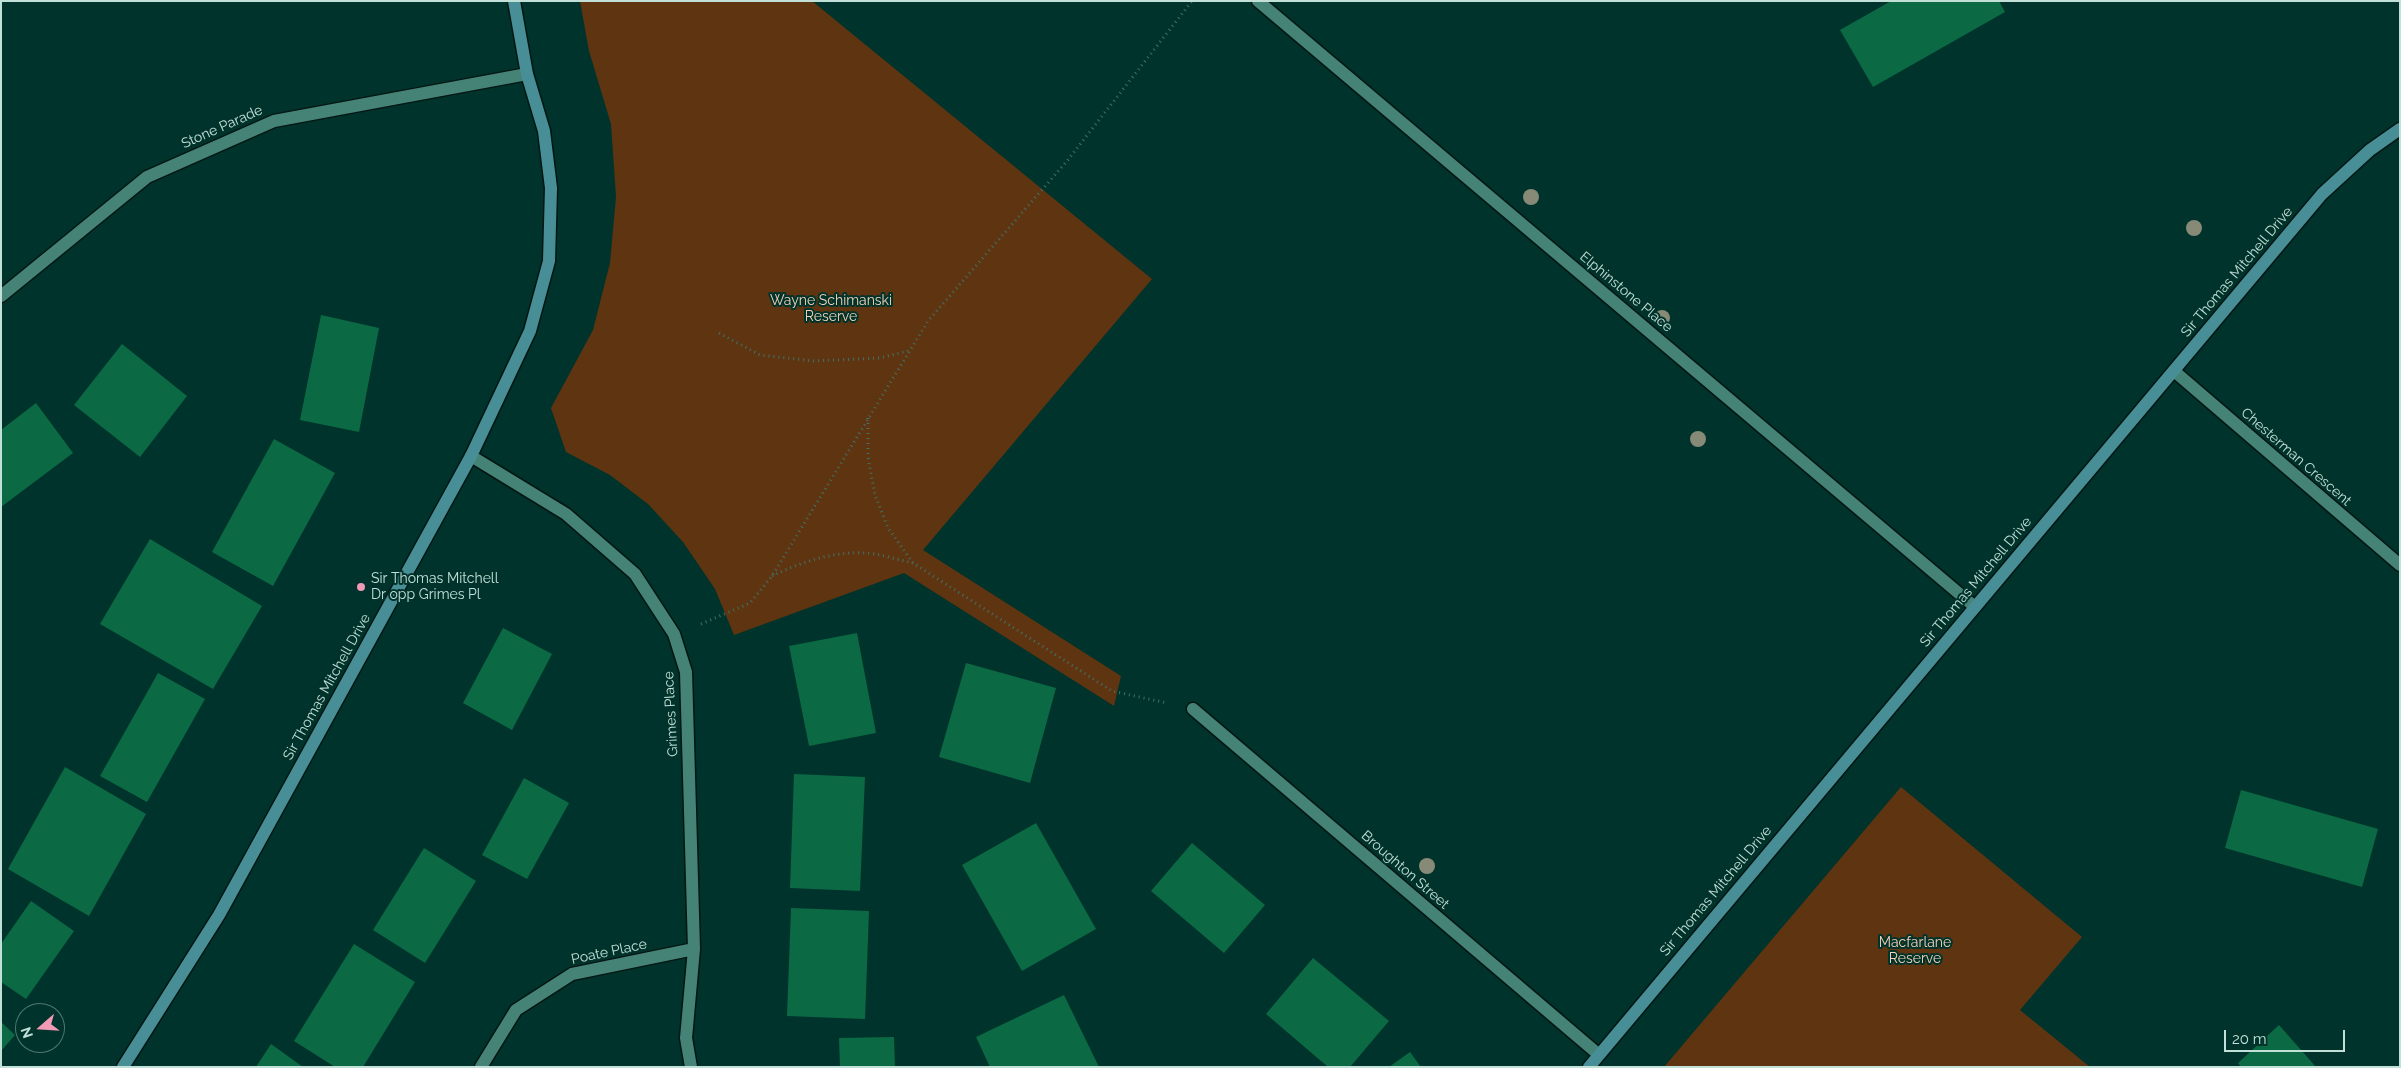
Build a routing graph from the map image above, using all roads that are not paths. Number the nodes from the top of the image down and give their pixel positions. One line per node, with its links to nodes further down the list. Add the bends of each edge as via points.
1 (514, 1): 3 (street, Sir Thomas Mitchell Drive)
2 (1258, 1): 9 (street, Elphinstone Place)
3 (528, 74): 5 (street, Stone Parade, via 274,121 147,177); 7 (street, Sir Thomas Mitchell Drive, via 544,131 551,188 549,261 530,331)
4 (2400, 129): 6 (street, Sir Thomas Mitchell Drive, via 2370,150 2322,194)
5 (1, 296)
6 (2174, 371): 8 (street, Chesterman Crescent); 9 (street, Sir Thomas Mitchell Drive)
7 (471, 456): 11 (street, Grimes Place, via 566,514 635,574 674,634 686,672); 13 (street, Sir Thomas Mitchell Drive, via 219,915)
8 (2400, 565)
9 (1974, 607): 12 (street, Sir Thomas Mitchell Drive)
10 (1193, 709): 12 (street, Broughton Street)
11 (694, 949): 14 (street, Poate Place, via 572,974 516,1010); 15 (street, Grimes Place, via 686,1038)
12 (1598, 1054): 16 (street, Sir Thomas Mitchell Drive)
13 (123, 1067)
14 (481, 1067)
15 (692, 1067)
16 (1589, 1067)

